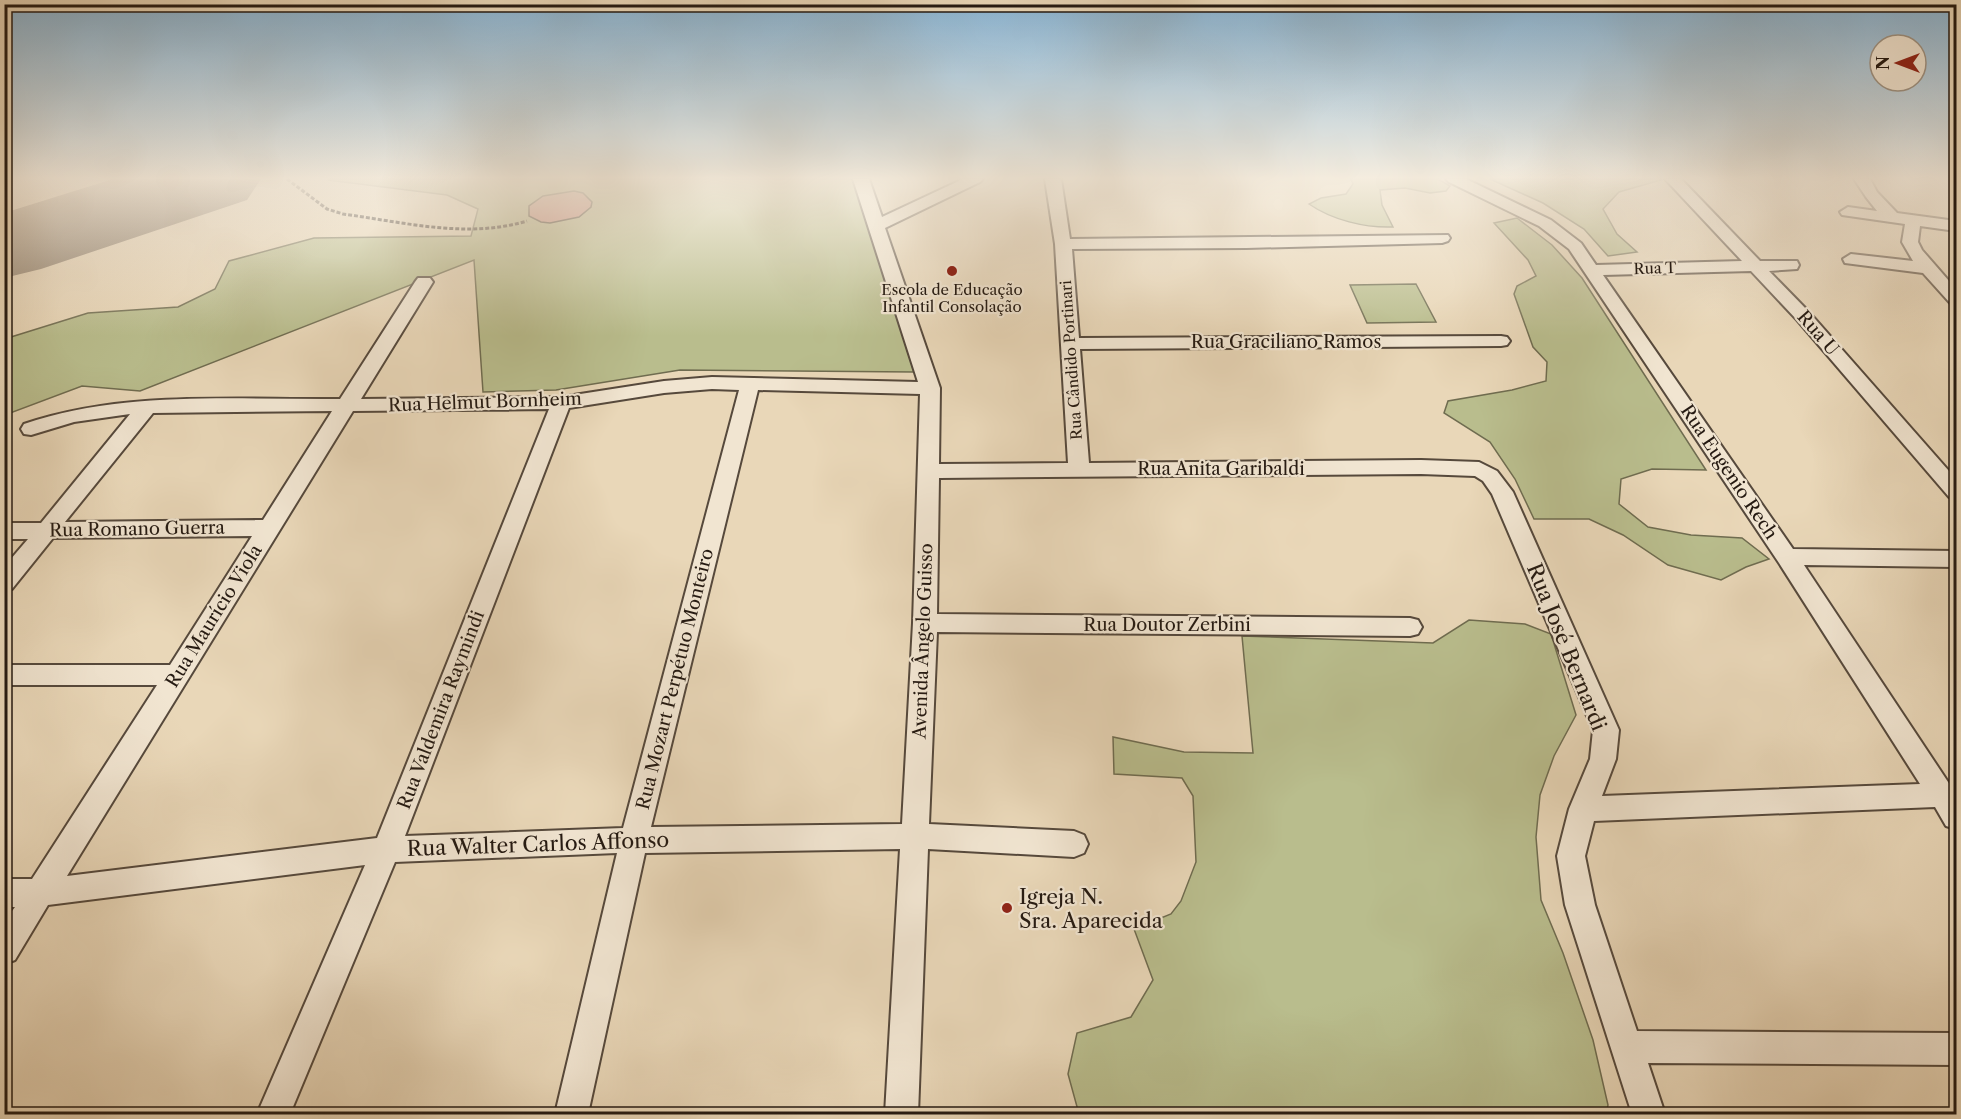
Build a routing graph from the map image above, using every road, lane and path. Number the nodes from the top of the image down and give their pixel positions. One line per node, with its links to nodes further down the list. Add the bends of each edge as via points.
1 (878, 231): 18 (street, Avenida Ângelo Guisso)
2 (1061, 231): 7 (street, Rua Cândido Portinari)
3 (1556, 231): 12 (street, Rua Eugenio Rech, via 1575,246)
4 (1722, 231): 9 (street, Rua U)
5 (1912, 231): 11 (street, via 1910,242)
6 (1442, 238): 7 (street)
7 (1063, 244): 16 (street, Rua Cândido Portinari)
8 (1851, 259): 11 (street)
9 (1753, 265): 10 (street, Rua T); 12 (street, Rua T); 26 (street, Rua U, via 1803,316)
10 (1791, 265)
11 (1928, 268): 14 (street)
12 (1592, 270): 30 (street, Rua Eugenio Rech)
13 (424, 282): 20 (street, Rua Maurício Viola)
14 (1956, 299)
15 (1501, 341): 16 (street, Rua Graciliano Ramos)
16 (1070, 344): 23 (street, Rua Cândido Portinari)
17 (750, 385): 18 (street, Rua Helmut Bornheim); 19 (street, Rua Helmut Bornheim, via 664,387); 40 (street, Rua Mozart Perpétuo Monteiro)
18 (930, 388): 24 (street, Avenida Ângelo Guisso)
19 (561, 403): 20 (street, Rua Helmut Bornheim); 42 (street, Rua Valdemira Raymindi)
20 (346, 406): 21 (street, Rua Helmut Bornheim); 27 (street, Rua Maurício Viola)
21 (147, 407): 22 (street, Rua Helmut Bornheim, via 98,410); 28 (street)
22 (31, 429)
23 (1079, 470): 24 (street, Rua Anita Garibaldi); 25 (street, Rua Anita Garibaldi, via 1479,469)
24 (929, 471): 33 (street, Avenida Ângelo Guisso)
25 (1502, 492): 38 (street, Rua José Bernardi, via 1606,730 1603,759)
26 (1956, 492)
27 (269, 528): 28 (street, Rua Romano Guerra); 36 (street, Rua Maurício Viola)
28 (47, 530): 29 (street, Rua Romano Guerra); 32 (street)
29 (4, 531)
30 (1787, 557): 31 (street); 37 (street, Rua Eugenio Rech)
31 (1956, 559)
32 (4, 583)
33 (925, 623): 34 (street, Rua Doutor Zerbini); 39 (street, Avenida Ângelo Guisso)
34 (1410, 627)
35 (4, 675): 36 (street)
36 (178, 675): 44 (street, Rua Maurício Viola)
37 (1949, 806): 38 (street)
38 (1583, 808): 46 (street, Rua José Bernardi, via 1571,856 1580,905)
39 (914, 836): 40 (street, Rua Walter Carlos Affonso); 41 (street, Rua Walter Carlos Affonso); 50 (street, Avenida Ângelo Guisso)
40 (634, 840): 42 (street, Rua Walter Carlos Affonso); 49 (street, Rua Mozart Perpétuo Monteiro)
41 (1074, 844)
42 (386, 850): 44 (street, Rua Walter Carlos Affonso); 48 (street, Rua Valdemira Raymindi)
43 (4, 893): 44 (street, Rua Walter Carlos Affonso)
44 (39, 893): 45 (street, Rua Maurício Viola)
45 (4, 950)
46 (1626, 1047): 47 (street); 51 (street, Rua José Bernardi)
47 (1956, 1049)
48 (274, 1114)
49 (572, 1114)
50 (902, 1114)
51 (1648, 1114)

